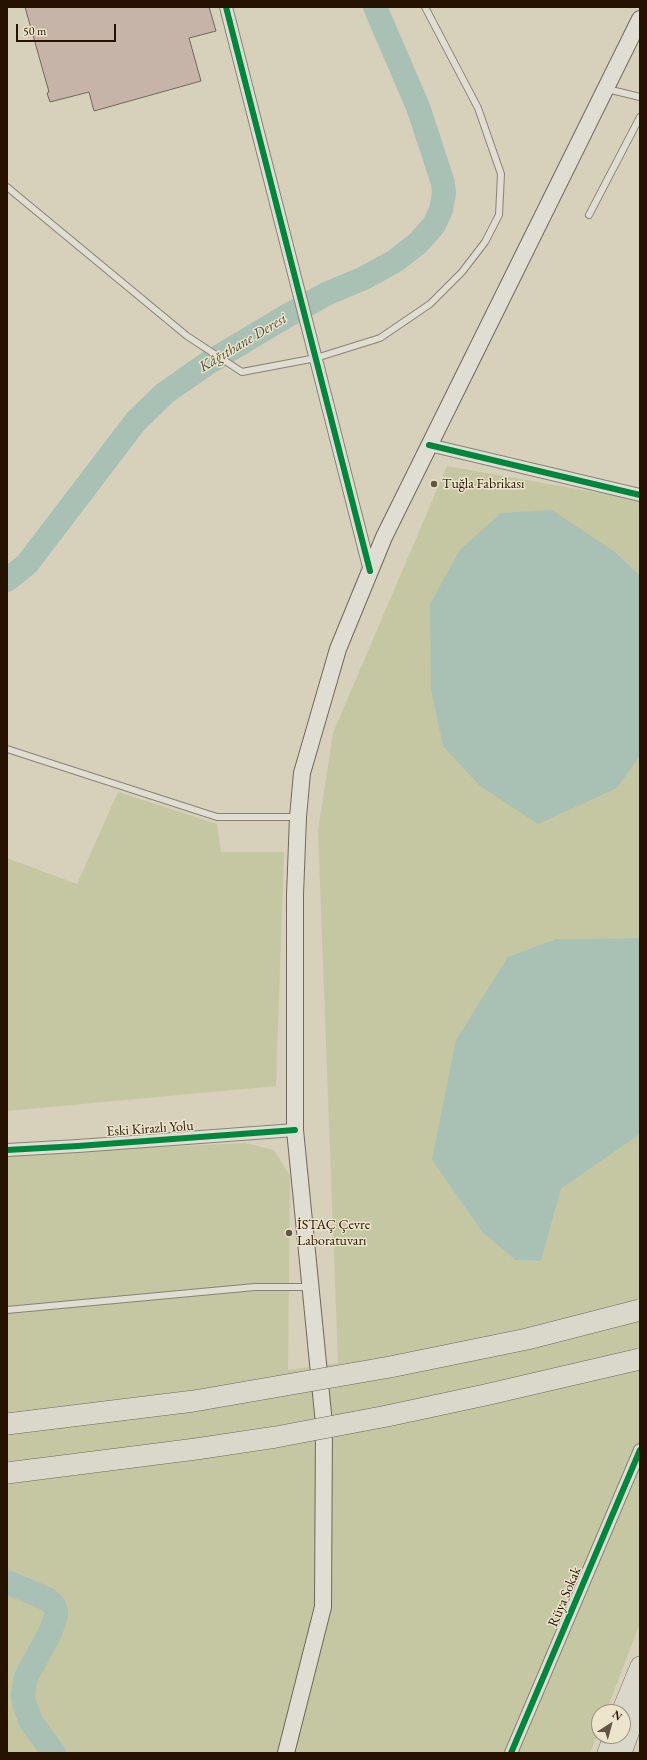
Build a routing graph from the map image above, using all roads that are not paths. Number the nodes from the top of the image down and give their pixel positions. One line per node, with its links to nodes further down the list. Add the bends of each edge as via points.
1 (226, 7): 9 (street)
2 (425, 7): 9 (lane, via 478,108 501,174 499,215 485,242 462,272 430,304 380,338)
3 (640, 19): 4 (main road)
4 (606, 88): 5 (lane); 10 (main road)
5 (640, 97)
6 (640, 117): 8 (lane)
7 (7, 187): 9 (lane, via 187,336 242,372)
8 (589, 215)
9 (316, 358): 12 (street)
10 (429, 445): 11 (street); 12 (main road)
11 (640, 495)
12 (370, 571): 14 (main road, via 338,649 302,772)
13 (7, 749): 14 (lane, via 217,817)
14 (298, 817): 15 (main road, via 295,895)
15 (295, 1130): 16 (street, Eski Kirazlı Yolu); 17 (main road)
16 (7, 1150)
17 (310, 1286): 18 (lane, via 255,1287); 27 (main road, via 324,1424 323,1606)
18 (7, 1310)
19 (640, 1310): 21 (highway, bridge, via 527,1339 383,1368 194,1401)
20 (640, 1359): 23 (highway, bridge, via 440,1405 276,1437)
21 (7, 1424)
22 (640, 1450): 28 (street, Rüya Sokak)
23 (7, 1473)
24 (640, 1666): 26 (highway)
25 (640, 1703): 29 (highway)
26 (624, 1704)
27 (286, 1753)
28 (511, 1753)
29 (622, 1753)

